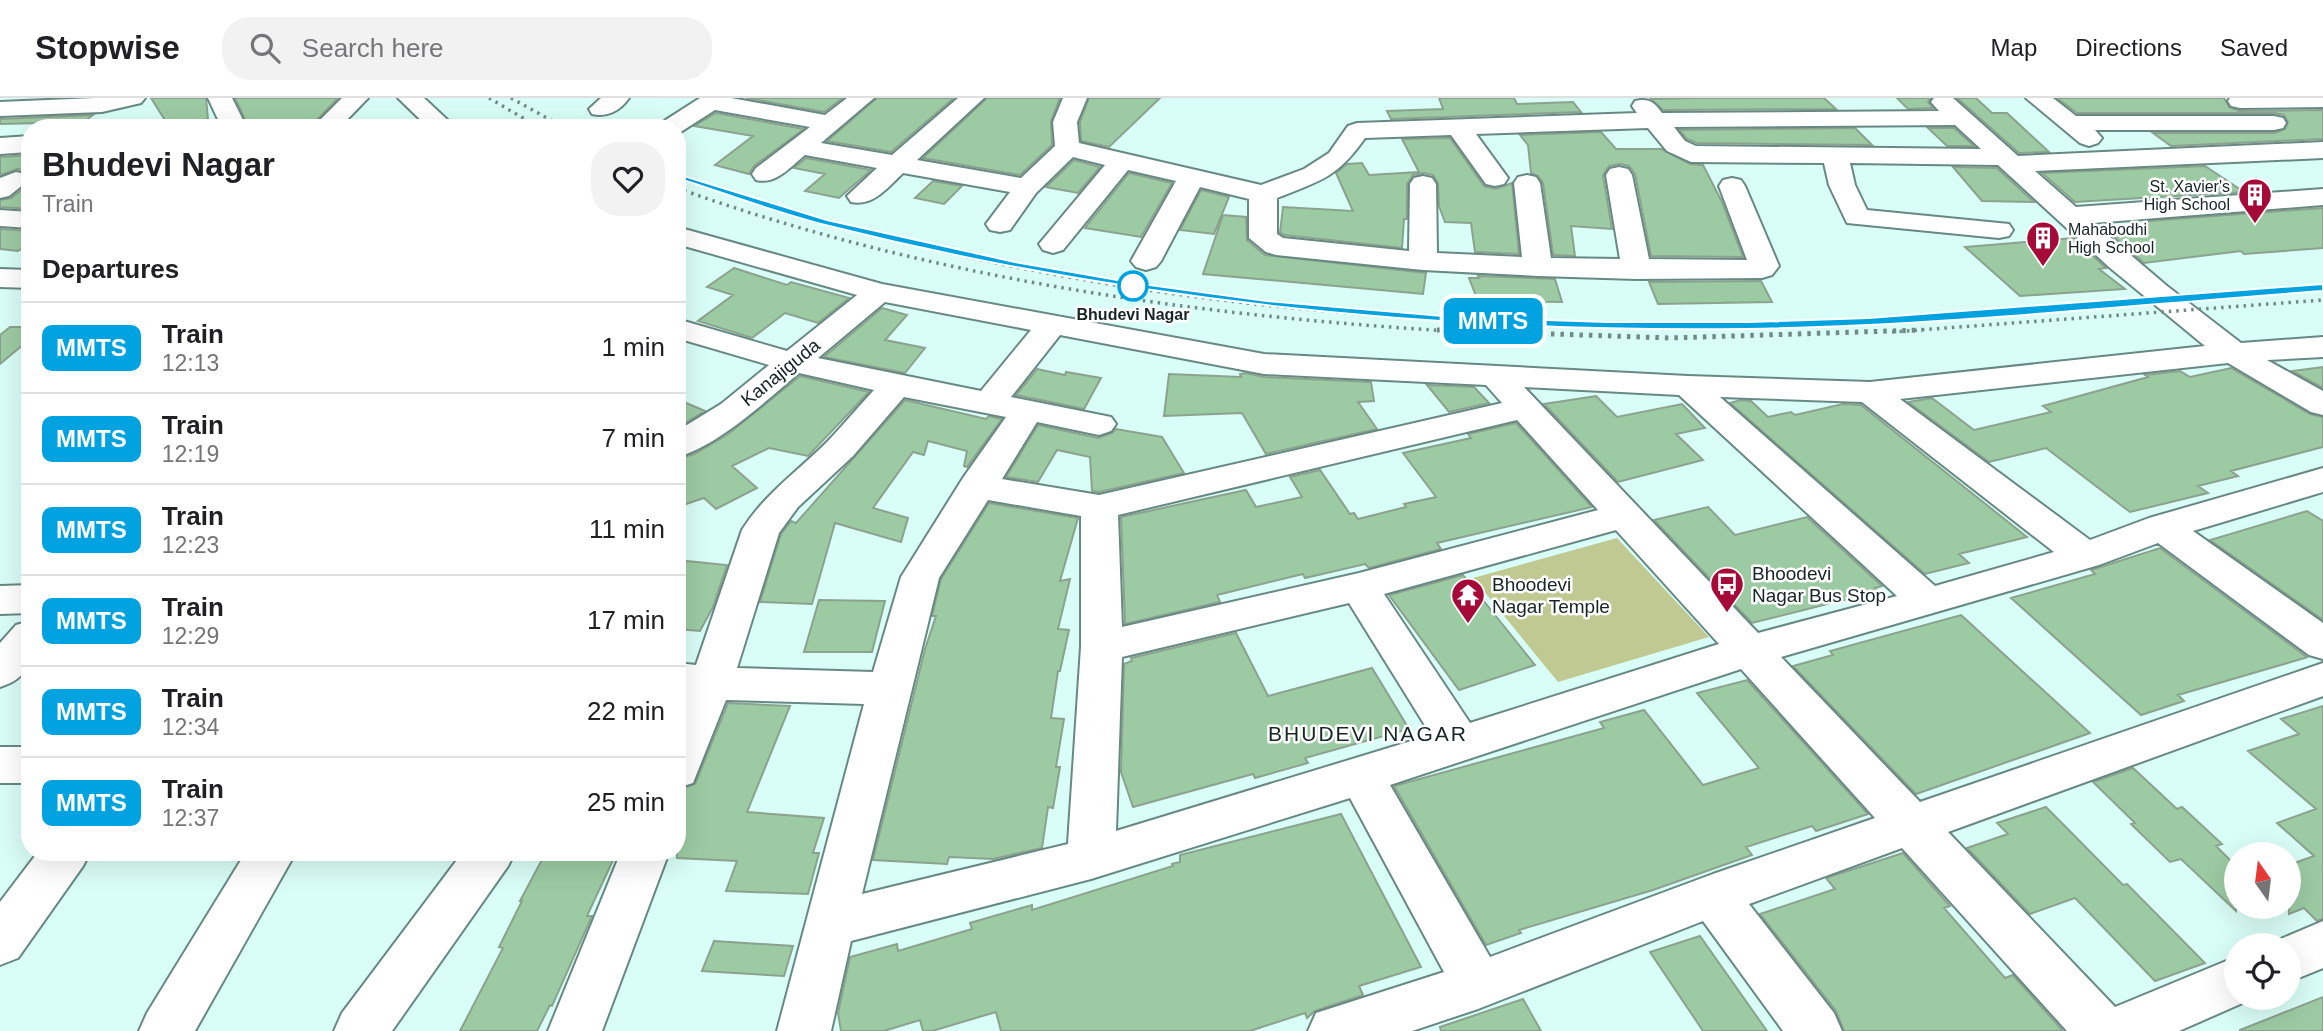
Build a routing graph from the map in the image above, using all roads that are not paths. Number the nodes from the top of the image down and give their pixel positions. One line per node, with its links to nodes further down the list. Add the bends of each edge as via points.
1 (134, 98): 21 (street)
2 (220, 98): 26 (street)
3 (356, 98): 27 (street)
4 (410, 98): 28 (street)
5 (862, 98): 31 (street)
6 (972, 98): 51 (street)
7 (1076, 98): 41 (street, via 1063,134)
8 (1525, 98): 43 (street)
9 (1639, 98): 30 (street)
10 (1735, 98): 22 (street)
11 (1785, 98): 23 (street)
12 (1834, 98): 36 (street)
13 (1879, 98): 24 (street)
14 (1939, 98): 25 (street)
15 (2038, 98): 32 (street)
16 (2172, 98): 33 (street)
17 (715, 100): 29 (street); 31 (street)
18 (2238, 100): 19 (street); 34 (street)
19 (2323, 100)
20 (0, 109): 21 (street)
21 (105, 110)
22 (1751, 118): 23 (street); 30 (street); 44 (street)
23 (1803, 118): 36 (street)
24 (1901, 118): 25 (street); 36 (street)
25 (1962, 118): 37 (street)
26 (230, 119)
27 (334, 119)
28 (430, 119)
29 (684, 119)
30 (1654, 120): 43 (street); 44 (street, via 1676,146 1691,154)
31 (830, 123): 40 (street)
32 (2070, 123): 33 (street); 50 (street)
33 (2208, 123): 34 (street)
34 (2274, 123): 42 (street)
35 (1458, 127): 43 (street); 55 (street); 59 (street, via 1357,131 1338,158 1313,175)
36 (1860, 127): 37 (street); 46 (street)
37 (1983, 137): 49 (street)
38 (21, 145): 39 (street)
39 (0, 146)
40 (802, 147): 51 (street); 52 (street)
41 (1068, 148): 48 (street); 58 (street)
42 (2321, 150): 47 (street)
43 (1531, 153): 73 (street)
44 (1781, 155): 45 (street)
45 (1835, 156): 46 (street); 68 (street, via 1857,217)
46 (1885, 156): 49 (street)
47 (2228, 156): 50 (street); 62 (street)
48 (1123, 160): 54 (street); 70 (street)
49 (2009, 160): 50 (street); 63 (street)
50 (2117, 160)
51 (898, 164): 58 (street); 60 (street)
52 (765, 174)
53 (1619, 175): 74 (street)
54 (1192, 177): 59 (street); 71 (street)
55 (1496, 178)
56 (1423, 184): 72 (street)
57 (1732, 186): 74 (street, via 1762,269)
58 (1027, 187): 66 (street)
59 (1263, 194): 72 (street, via 1263,238 1268,243)
60 (861, 196)
61 (2323, 197): 62 (street)
62 (2281, 200): 63 (street); 67 (street)
63 (2072, 216): 81 (street, via 2126,267)
64 (0, 218): 65 (street)
65 (21, 219)
66 (1000, 224)
67 (2323, 225)
68 (1999, 230)
69 (686, 238): 77 (street)
70 (1053, 244)
71 (1146, 261)
72 (1423, 261): 73 (street)
73 (1538, 267): 74 (street)
74 (1637, 270)
75 (0, 278): 76 (street)
76 (21, 279)
77 (879, 292): 78 (street); 82 (street, Kanajiguda)
78 (1051, 326): 83 (street, via 1264,364); 87 (street)
79 (686, 331): 82 (street)
80 (2323, 347): 81 (street)
81 (2233, 353): 86 (street); 88 (street)
82 (792, 362): 84 (street); 92 (street, Kanajiguda, via 733,411)
83 (1494, 375): 85 (street); 89 (street)
84 (896, 385): 87 (street); 109 (street, via 841,448 785,499 761,530)
85 (1688, 386): 86 (street); 102 (street)
86 (1870, 392): 98 (street)
87 (989, 402): 90 (street)
88 (2323, 405)
89 (1525, 408): 95 (street); 96 (street)
90 (1027, 411): 91 (street); 93 (street)
91 (1099, 425)
92 (686, 440)
93 (976, 486): 95 (street); 110 (street, via 920,577)
94 (2319, 486): 97 (street)
95 (1098, 507): 105 (street)
96 (1624, 515): 99 (street); 106 (street)
97 (2162, 527): 98 (street); 103 (street)
98 (2085, 556): 102 (street)
99 (1359, 587): 105 (street); 112 (street)
100 (21, 599): 101 (street)
101 (0, 600)
102 (1928, 602): 106 (street)
103 (2323, 644)
104 (21, 646): 107 (street)
105 (1102, 647): 117 (street)
106 (1750, 650): 112 (street); 116 (street)
107 (0, 671)
108 (2323, 679): 116 (street)
109 (694, 681): 110 (street); 111 (street)
110 (890, 689): 123 (street)
111 (686, 723)
112 (1460, 744): 115 (street)
113 (0, 765): 114 (street)
114 (21, 765)
115 (1361, 776): 117 (street); 125 (street)
116 (1912, 826): 122 (street); 133 (street)
117 (1091, 859): 123 (street)
118 (58, 861): 124 (street)
119 (267, 861): 127 (street)
120 (484, 861): 128 (street)
121 (641, 861): 129 (street)
122 (1713, 895): 125 (street); 132 (street)
123 (831, 924): 130 (street)
124 (0, 942)
125 (1478, 985): 131 (street)
126 (2224, 986): 134 (street)
127 (166, 1031)
128 (361, 1031)
129 (575, 1031)
130 (804, 1031)
131 (1335, 1031)
132 (1815, 1031)
133 (2102, 1031)
134 (2120, 1031)

